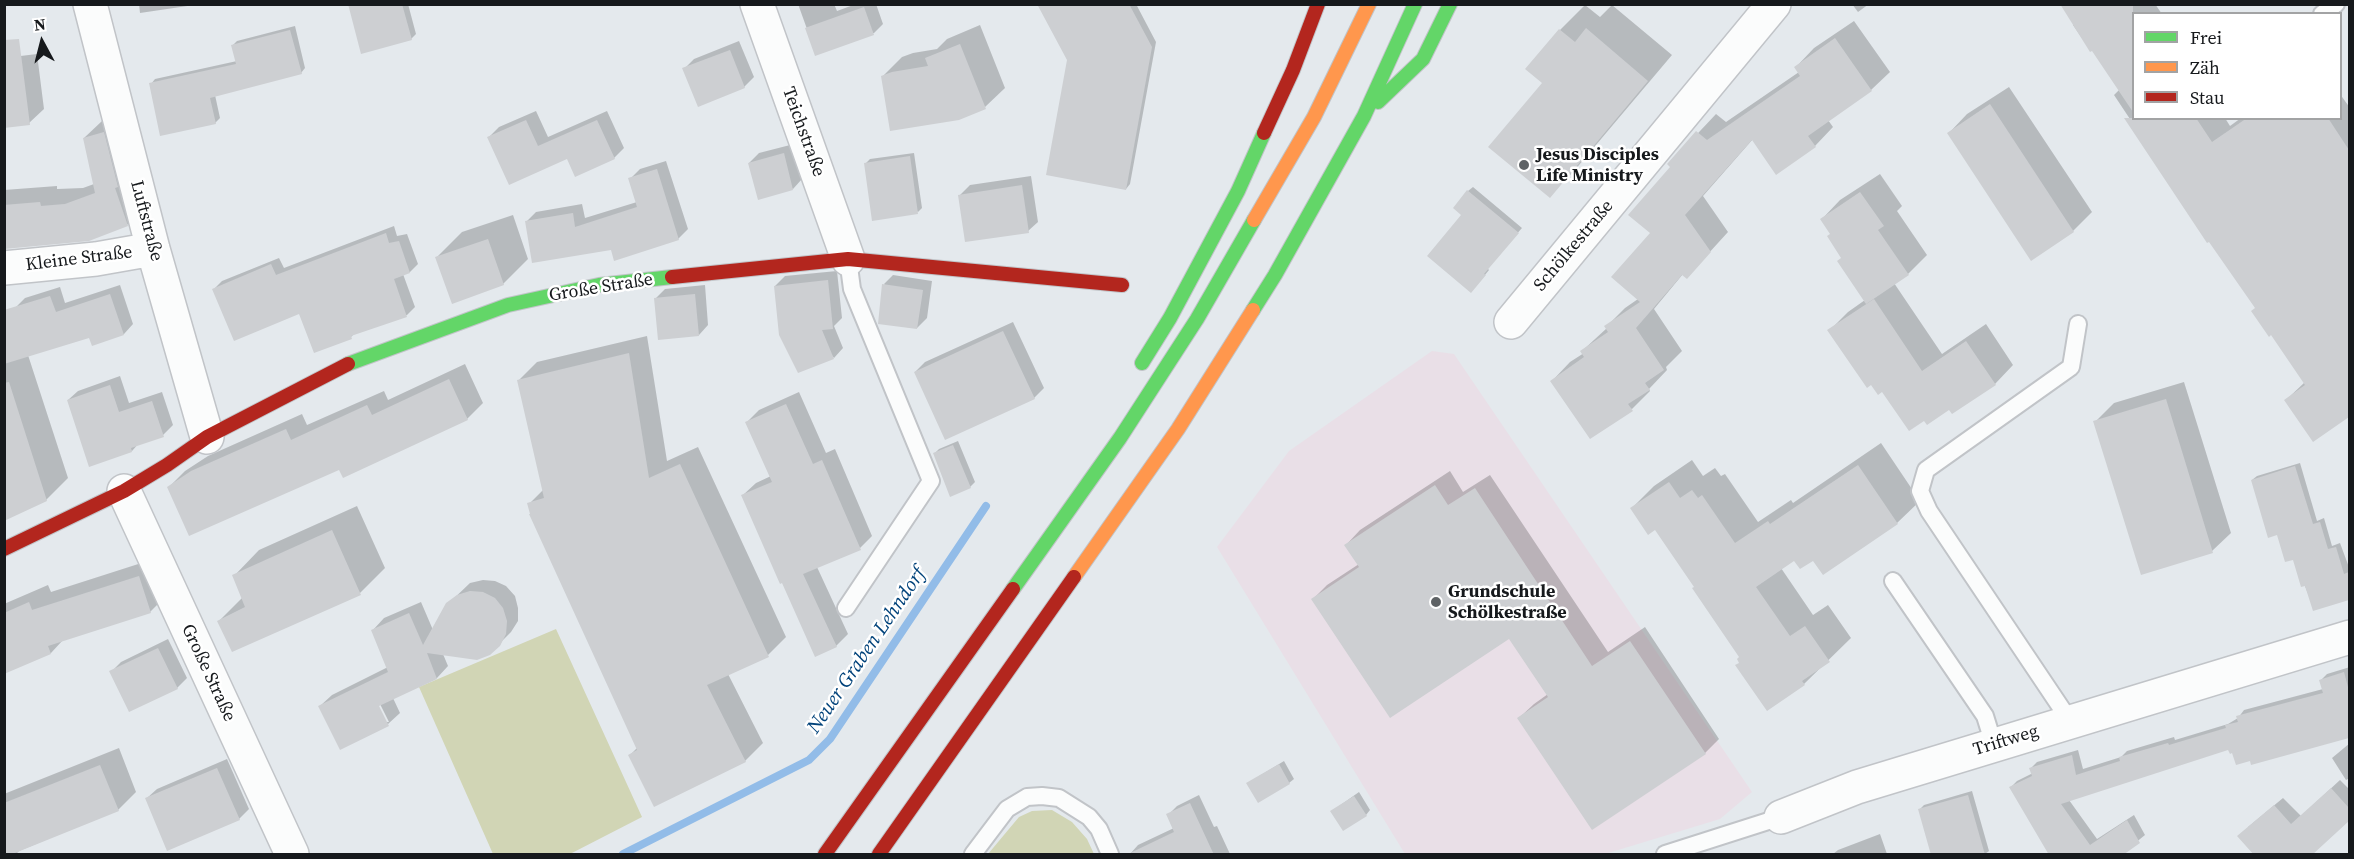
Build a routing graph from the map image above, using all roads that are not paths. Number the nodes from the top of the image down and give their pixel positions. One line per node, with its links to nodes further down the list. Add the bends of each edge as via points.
1 (90, 4): 9 (street, Luftstraße)
2 (757, 4): 10 (street, Teichstraße)
3 (1318, 4): 15 (main road, via 1238,191)
4 (1369, 4): 18 (main road, via 1314,117 1197,319)
5 (1415, 4): 8 (main road)
6 (1450, 4): 8 (main road, via 1423,59)
7 (1774, 4): 13 (street, Schölkestraße)
8 (1364, 116): 29 (main road, via 1275,275 1178,429)
9 (153, 249): 11 (street, Kleine Straße); 17 (street, Luftstraße)
10 (849, 259): 12 (main road, Große Straße); 17 (main road, Große Straße, via 599,285 508,305 345,365); 22 (lane, via 852,290 931,481)
11 (4, 268)
12 (1122, 285)
13 (1511, 322)
14 (2078, 324): 24 (lane, via 2071,367 1926,470 1920,491)
15 (1136, 373)
16 (1124, 403): 18 (main road)
17 (207, 437): 19 (main road, Große Straße)
18 (1120, 438): 28 (main road)
19 (124, 491): 20 (main road, Große Straße); 27 (street, Große Straße)
20 (4, 549)
21 (1893, 581): 25 (lane, via 1985,716)
22 (846, 608)
23 (2349, 637): 24 (street, Triftweg)
24 (2070, 721): 25 (street, Triftweg)
25 (1994, 745): 26 (street, Triftweg, via 1857,787)
26 (1781, 818): 32 (lane, Triftweg)
27 (292, 855)
28 (825, 855)
29 (879, 855)
30 (973, 855): 31 (lane, via 1007,809 1027,797 1042,796 1059,798 1089,817)
31 (1110, 855)
32 (1665, 855)

